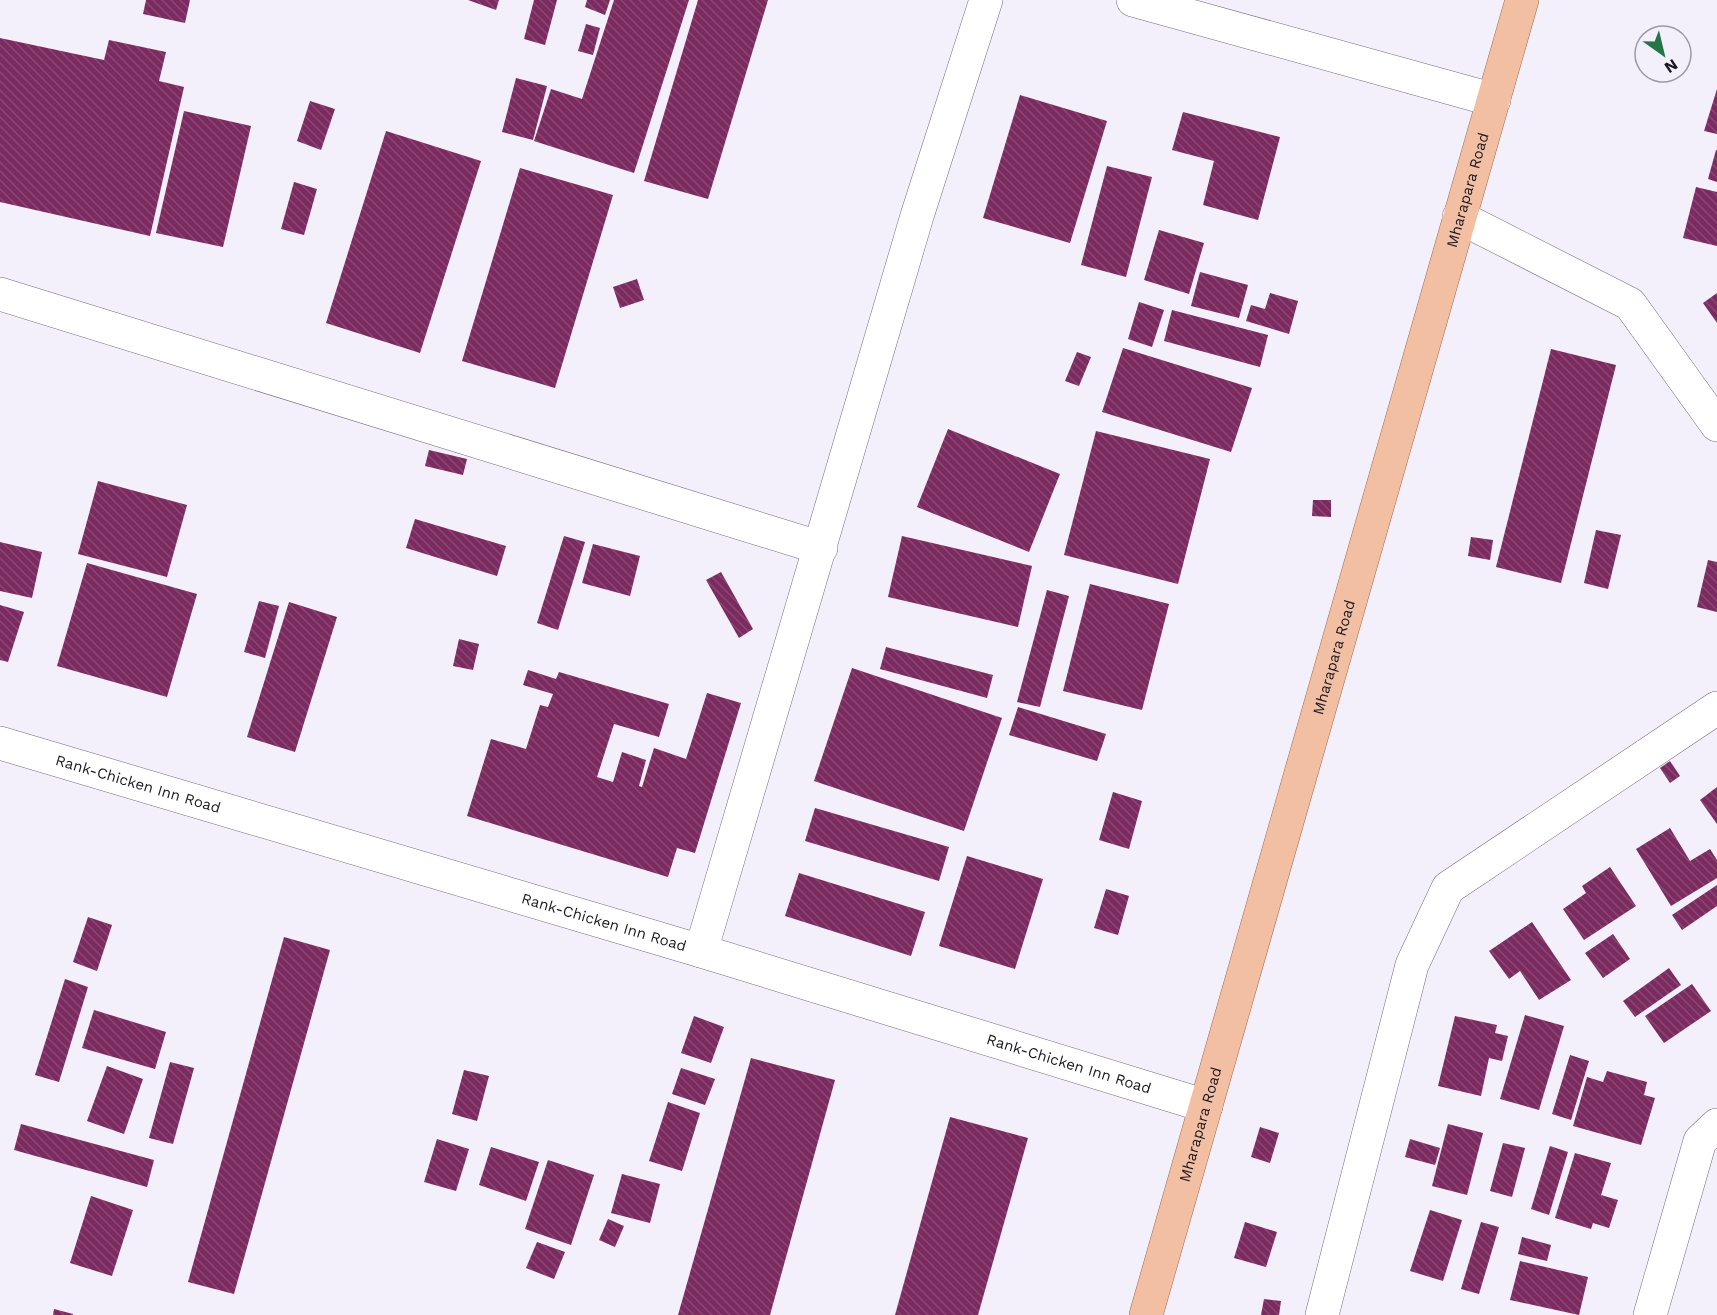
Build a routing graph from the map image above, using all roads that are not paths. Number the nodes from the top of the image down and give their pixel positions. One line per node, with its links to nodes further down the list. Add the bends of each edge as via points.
1 (986, 0): 8 (street, via 917,216)
2 (1133, 0): 4 (street)
3 (1522, 0): 4 (main road, Mharapara Road)
4 (1494, 100): 5 (main road, Mharapara Road)
5 (1459, 217): 7 (street, via 1630,304); 12 (main road, Mharapara Road)
6 (0, 294): 8 (street)
7 (1717, 425)
8 (821, 548): 11 (street)
9 (1717, 708): 15 (street, via 1448,888 1412,965)
10 (0, 743): 11 (street, Rank-Chicken Inn Road)
11 (701, 951): 12 (street, Rank-Chicken Inn Road)
12 (1206, 1106): 14 (main road, Mharapara Road)
13 (1717, 1125): 16 (street, via 1700,1141)
14 (1146, 1315)
15 (1322, 1315)
16 (1650, 1315)

